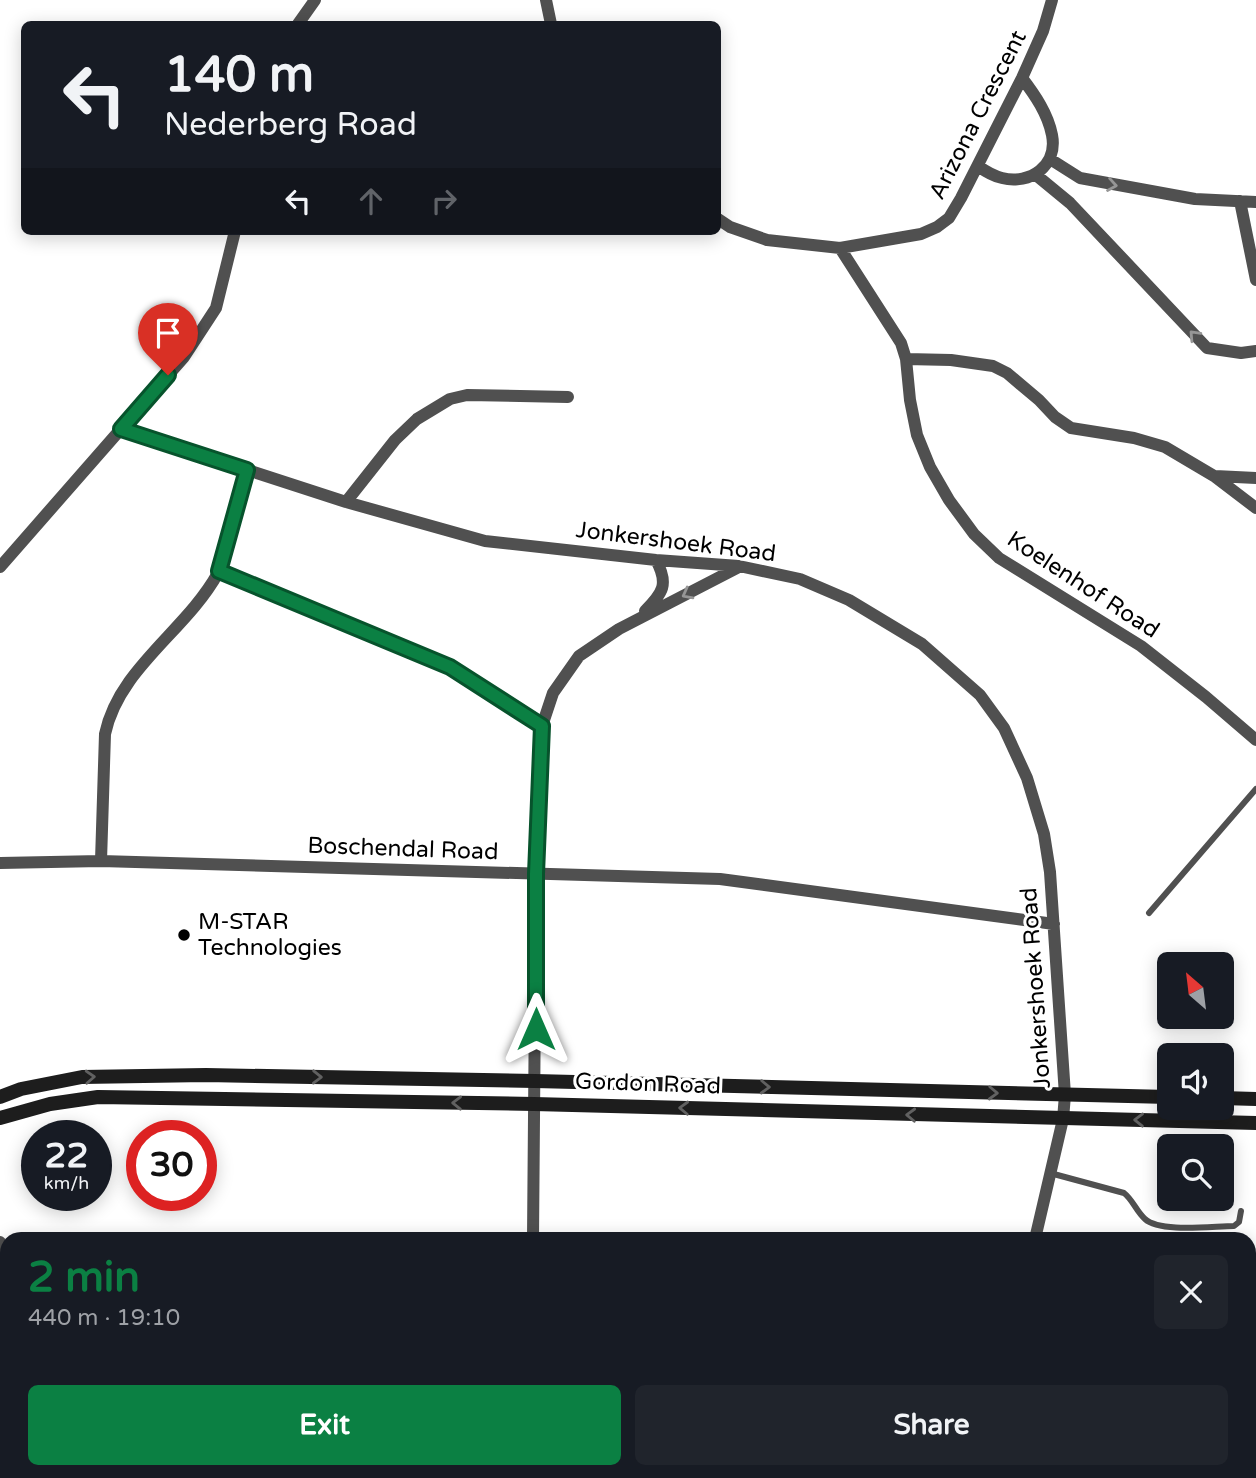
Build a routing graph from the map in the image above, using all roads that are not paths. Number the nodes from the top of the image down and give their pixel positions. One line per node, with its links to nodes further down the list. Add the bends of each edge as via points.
1 (315, 0): 4 (street)
2 (546, 0): 5 (street)
3 (1052, 0): 6 (street, Arizona Crescent)
4 (300, 21)
5 (550, 21)
6 (1022, 78): 7 (street, via 1052,134); 8 (street, Arizona Crescent)
7 (1050, 159): 9 (street); 10 (street, one-way to 10, via 1080,178 1195,199)
8 (978, 166): 9 (street, via 1002,178); 14 (street, Arizona Crescent, via 949,218 937,227)
9 (1036, 174): 16 (street, one-way to 9, via 1207,348 1070,203)
10 (1240, 201): 11 (street); 15 (street)
11 (1256, 202)
12 (721, 221): 14 (street, Arizona Crescent, via 767,240)
13 (235, 235): 19 (street, via 216,308 184,357)
14 (840, 248): 17 (street, Koelenhof Road, via 901,343)
15 (1256, 281)
16 (1256, 351)
17 (906, 359): 21 (street, via 993,366 1071,428 1151,442); 31 (street, Koelenhof Road, via 917,435 949,500 974,534 999,558 1141,646)
18 (568, 397): 23 (street, via 467,395 450,399 417,419 395,440)
19 (121, 429): 20 (street, Jonkershoek Road); 27 (street)
20 (247, 470): 23 (street, Jonkershoek Road); 28 (street)
21 (1214, 476): 22 (street); 24 (street)
22 (1256, 478)
23 (346, 502): 25 (street, Jonkershoek Road, via 485,541)
24 (1256, 508)
25 (656, 560): 26 (street, Jonkershoek Road); 29 (street, via 662,576 660,594)
26 (739, 566): 29 (street, one-way to 29); 37 (street, Jonkershoek Road, via 800,579 849,600 922,644 980,695 1004,728 1027,778 1044,834)
27 (0, 567)
28 (219, 571): 30 (street, via 450,667); 33 (street, via 196,605 135,674 109,716)
29 (635, 621): 30 (street, via 579,656 553,693)
30 (542, 726): 35 (street)
31 (1256, 740)
32 (1256, 789): 36 (lane)
33 (101, 861): 34 (street, Boschendal Road); 35 (street, Boschendal Road)
34 (0, 863)
35 (536, 874): 37 (street, Boschendal Road, via 720,879); 38 (street)
36 (1149, 913)
37 (1054, 924): 40 (street, Jonkershoek Road)
38 (535, 1081): 39 (street, Gordon Road, one-way to 38, via 82,1077 206,1075); 40 (street, Gordon Road, one-way to 40); 46 (street)
39 (47, 1083): 41 (street, Gordon Road); 45 (street)
40 (1065, 1095): 42 (street, Gordon Road); 48 (street, Jonkershoek Road)
41 (0, 1097)
42 (1157, 1097)
43 (1234, 1098): 44 (street)
44 (1256, 1099)
45 (50, 1104): 46 (street, Gordon Road, one-way to 45, via 98,1097); 47 (street, Gordon Road)
46 (534, 1104): 48 (street, Gordon Road, one-way to 46); 52 (street)
47 (0, 1118)
48 (1063, 1119): 49 (street, Gordon Road, one-way to 48); 50 (street, Jonkershoek Road)
49 (1256, 1123)
50 (1050, 1173): 51 (lane, via 1124,1193 1144,1218 1160,1227 1234,1226); 53 (street, Jonkershoek Road)
51 (1241, 1211)
52 (533, 1232)
53 (1037, 1232)

